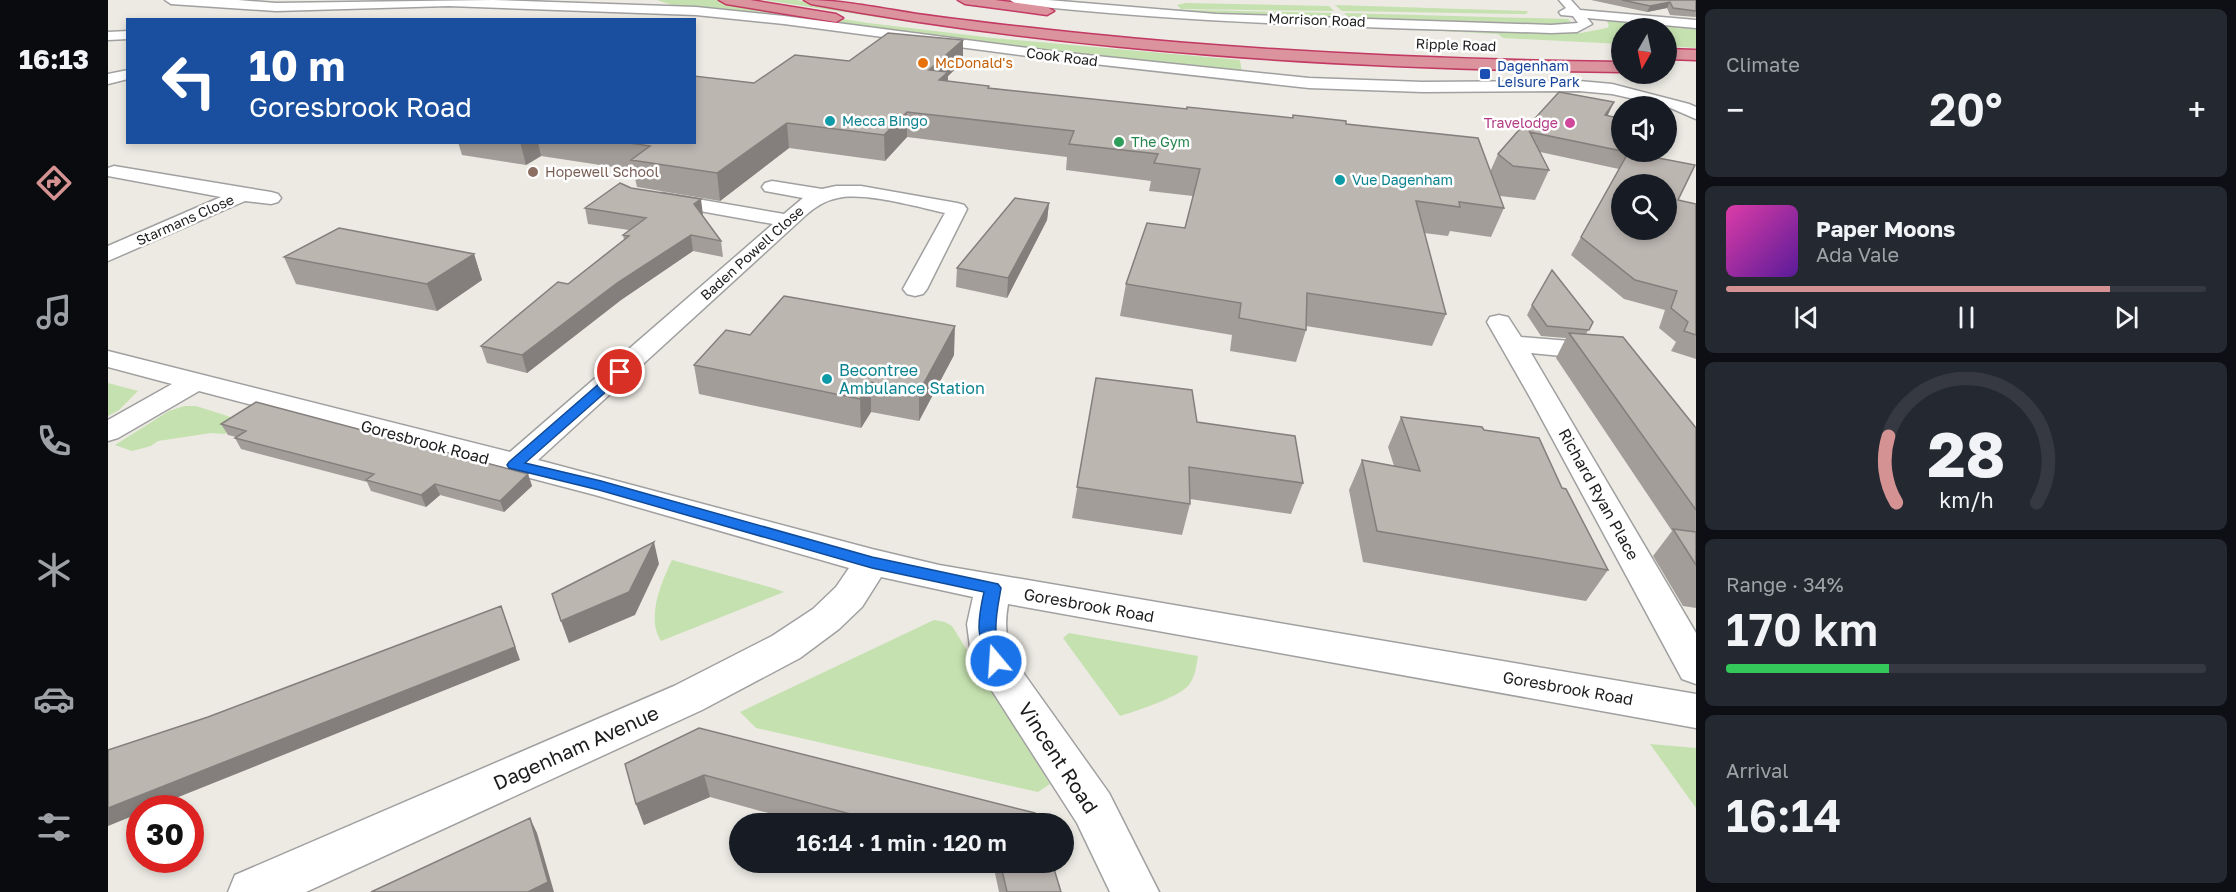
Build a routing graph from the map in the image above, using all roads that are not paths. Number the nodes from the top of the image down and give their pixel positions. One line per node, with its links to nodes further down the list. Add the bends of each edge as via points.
1 (171, 0): 7 (street, Cook Road)
2 (726, 0): 19 (highway, via 961,34 1145,51)
3 (811, 0): 19 (highway, via 1046,34)
4 (965, 0): 13 (highway)
5 (1016, 0): 10 (street, Morrison Road, via 1153,14 1551,29 1586,24)
6 (1565, 0): 10 (street)
7 (204, 1): 26 (street, Cook Road, via 276,7 489,2 696,11 1309,83 1612,89 1683,107)
8 (947, 6): 11 (highway)
9 (1553, 11): 10 (street)
10 (1577, 13): 12 (street)
11 (1061, 21)
12 (1696, 24)
13 (1244, 33)
14 (126, 35): 15 (street)
15 (108, 36)
16 (1598, 51): 17 (highway)
17 (1611, 52)
18 (1677, 55): 20 (highway)
19 (1294, 56): 21 (highway, Ripple Road)
20 (1696, 56)
21 (1611, 67)
22 (1677, 68): 23 (highway)
23 (1696, 69)
24 (126, 74): 25 (street)
25 (108, 79)
26 (1696, 114)
27 (114, 172): 29 (street, Starmans Close)
28 (772, 187): 30 (street)
29 (242, 195): 32 (street); 34 (street, Starmans Close)
30 (826, 196): 33 (street, Baden Powell Close, via 803,205); 35 (street, Baden Powell Close, via 836,192 866,194 957,209)
31 (645, 197): 33 (street)
32 (271, 198)
33 (789, 221): 40 (street, Baden Powell Close)
34 (108, 254)
35 (915, 289)
36 (1582, 350): 43 (street, Richard Ryan Place, via 1506,333)
37 (108, 359): 38 (street, Goresbrook Road)
38 (195, 381): 39 (street); 40 (street, Goresbrook Road)
39 (108, 432)
40 (514, 465): 41 (street, Goresbrook Road)
41 (872, 562): 42 (street, Goresbrook Road); 45 (street, Dagenham Avenue, via 849,597 786,647 688,698)
42 (993, 588): 44 (street, Goresbrook Road); 46 (street, Vincent Road, via 986,624 989,647 1003,675 1093,808)
43 (1696, 668)
44 (1696, 711)
45 (252, 892)
46 (1135, 892)

